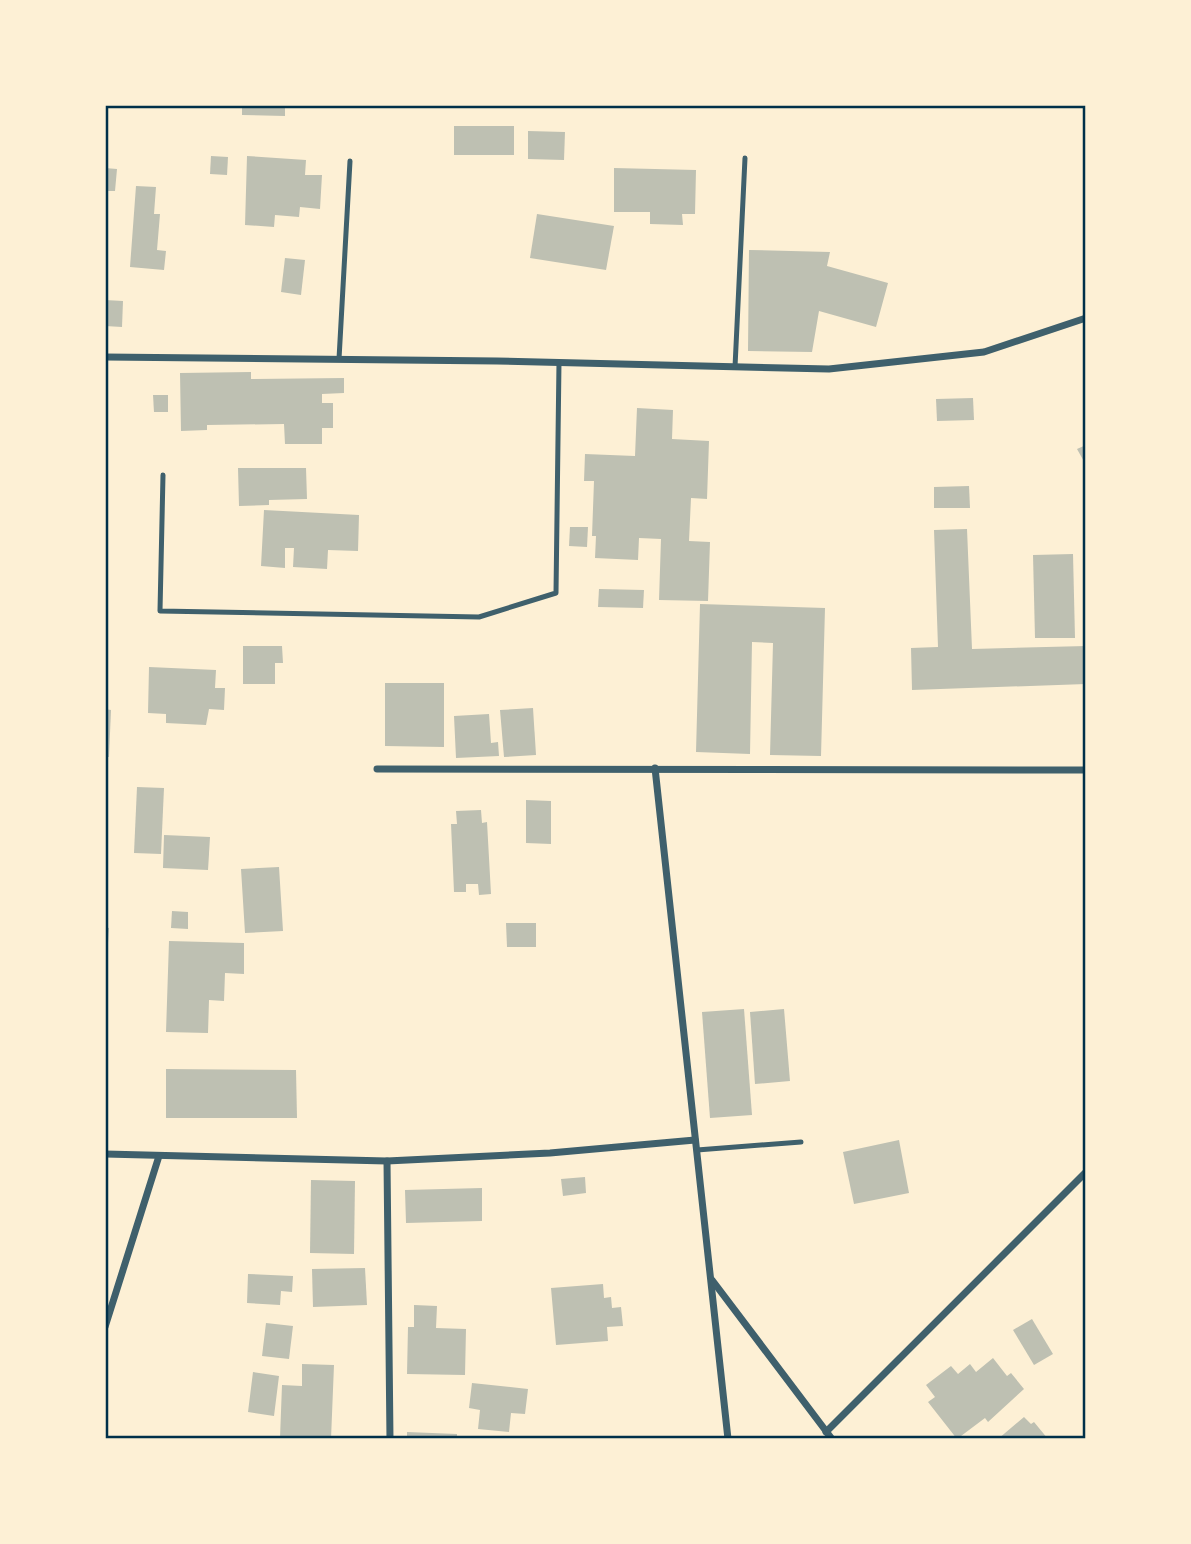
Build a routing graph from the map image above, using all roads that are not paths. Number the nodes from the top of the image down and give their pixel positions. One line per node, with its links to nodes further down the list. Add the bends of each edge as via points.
1 (746, 158): 7 (lane)
2 (350, 161): 5 (lane)
3 (1086, 318): 7 (street, via 984,352 829,369)
4 (105, 357): 5 (street)
5 (340, 359): 6 (street)
6 (559, 362): 7 (street); 8 (lane, via 556,593 479,617 160,611)
7 (735, 367)
8 (163, 475)
9 (655, 768): 10 (street); 11 (street); 12 (street)
10 (377, 769)
11 (1086, 770)
12 (695, 1140): 14 (street); 17 (street)
13 (801, 1142): 14 (lane)
14 (697, 1150): 19 (street)
15 (105, 1154): 16 (street)
16 (159, 1156): 17 (street); 20 (street)
17 (387, 1161): 22 (street)
18 (1086, 1172): 21 (street)
19 (711, 1278): 21 (street); 23 (street)
20 (105, 1327)
21 (829, 1436)
22 (390, 1439)
23 (728, 1439)

